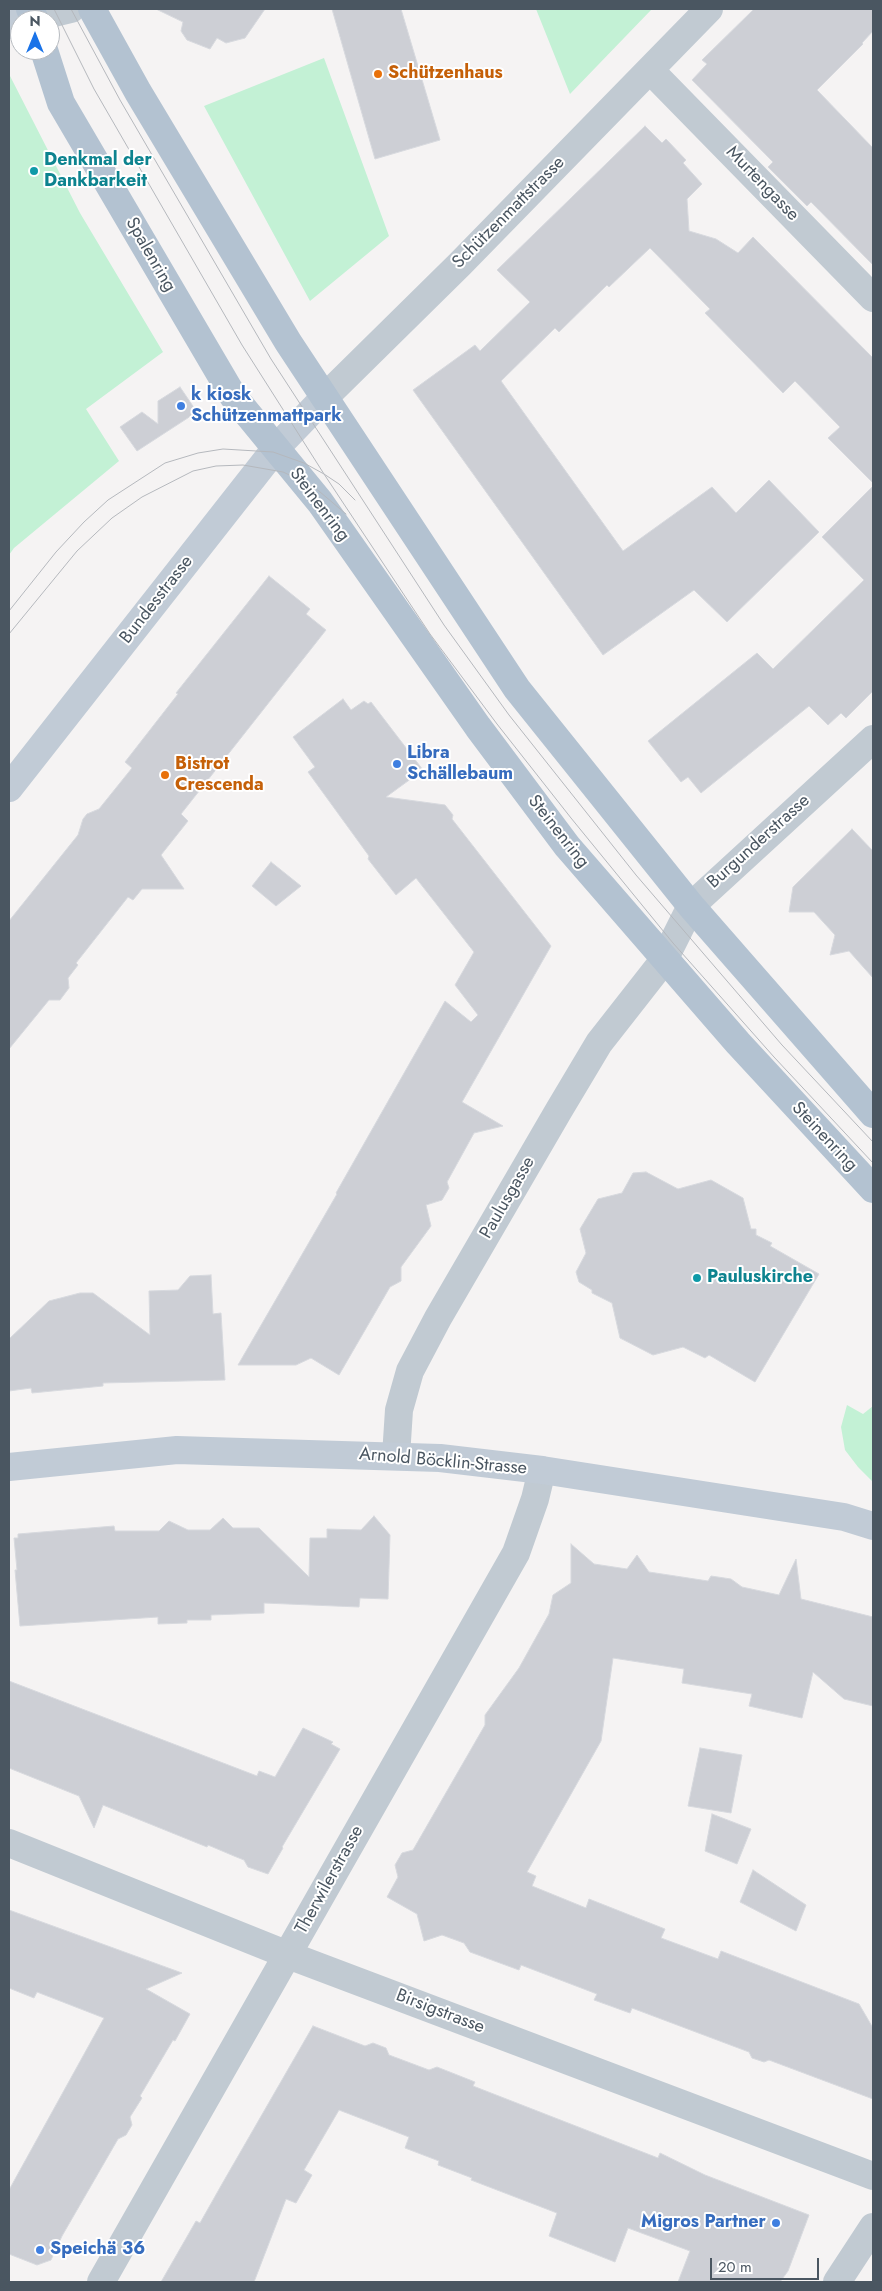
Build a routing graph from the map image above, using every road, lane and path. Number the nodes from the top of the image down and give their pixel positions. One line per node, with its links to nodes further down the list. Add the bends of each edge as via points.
1 (92, 9): 6 (main road, via 288,342)
2 (709, 9): 4 (street, Schützenmattstrasse)
3 (47, 60): 7 (main road, Spalenring, via 61,103 233,396)
4 (650, 70): 5 (street, Murtengasse); 6 (street, Schützenmattstrasse)
5 (873, 298)
6 (315, 406): 7 (street, Bundesstrasse); 10 (main road, via 517,689)
7 (276, 448): 9 (street, Bundesstrasse); 11 (main road, Steinenring, via 320,502 478,727 567,846)
8 (873, 739): 10 (street, Burgunderstrasse)
9 (9, 788)
10 (691, 906): 11 (street, Burgunderstrasse); 12 (main road)
11 (664, 960): 13 (main road, Steinenring); 14 (street, Paulusgasse, via 599,1044 438,1318 410,1371 399,1410)
12 (873, 1114)
13 (873, 1189)
14 (396, 1456): 15 (street, Arnold Böcklin-Strasse, via 177,1450); 16 (street, Arnold Böcklin-Strasse)
15 (9, 1467)
16 (542, 1470): 17 (street, Arnold Böcklin-Strasse, via 844,1517); 19 (street, Therwilerstrasse, via 516,1553)
17 (873, 1526)
18 (9, 1844): 19 (street, Birsigstrasse)
19 (288, 1954): 20 (street, Birsigstrasse); 22 (street, Therwilerstrasse)
20 (873, 2176)
21 (873, 2228): 23 (street)
22 (100, 2282)
23 (836, 2282)

